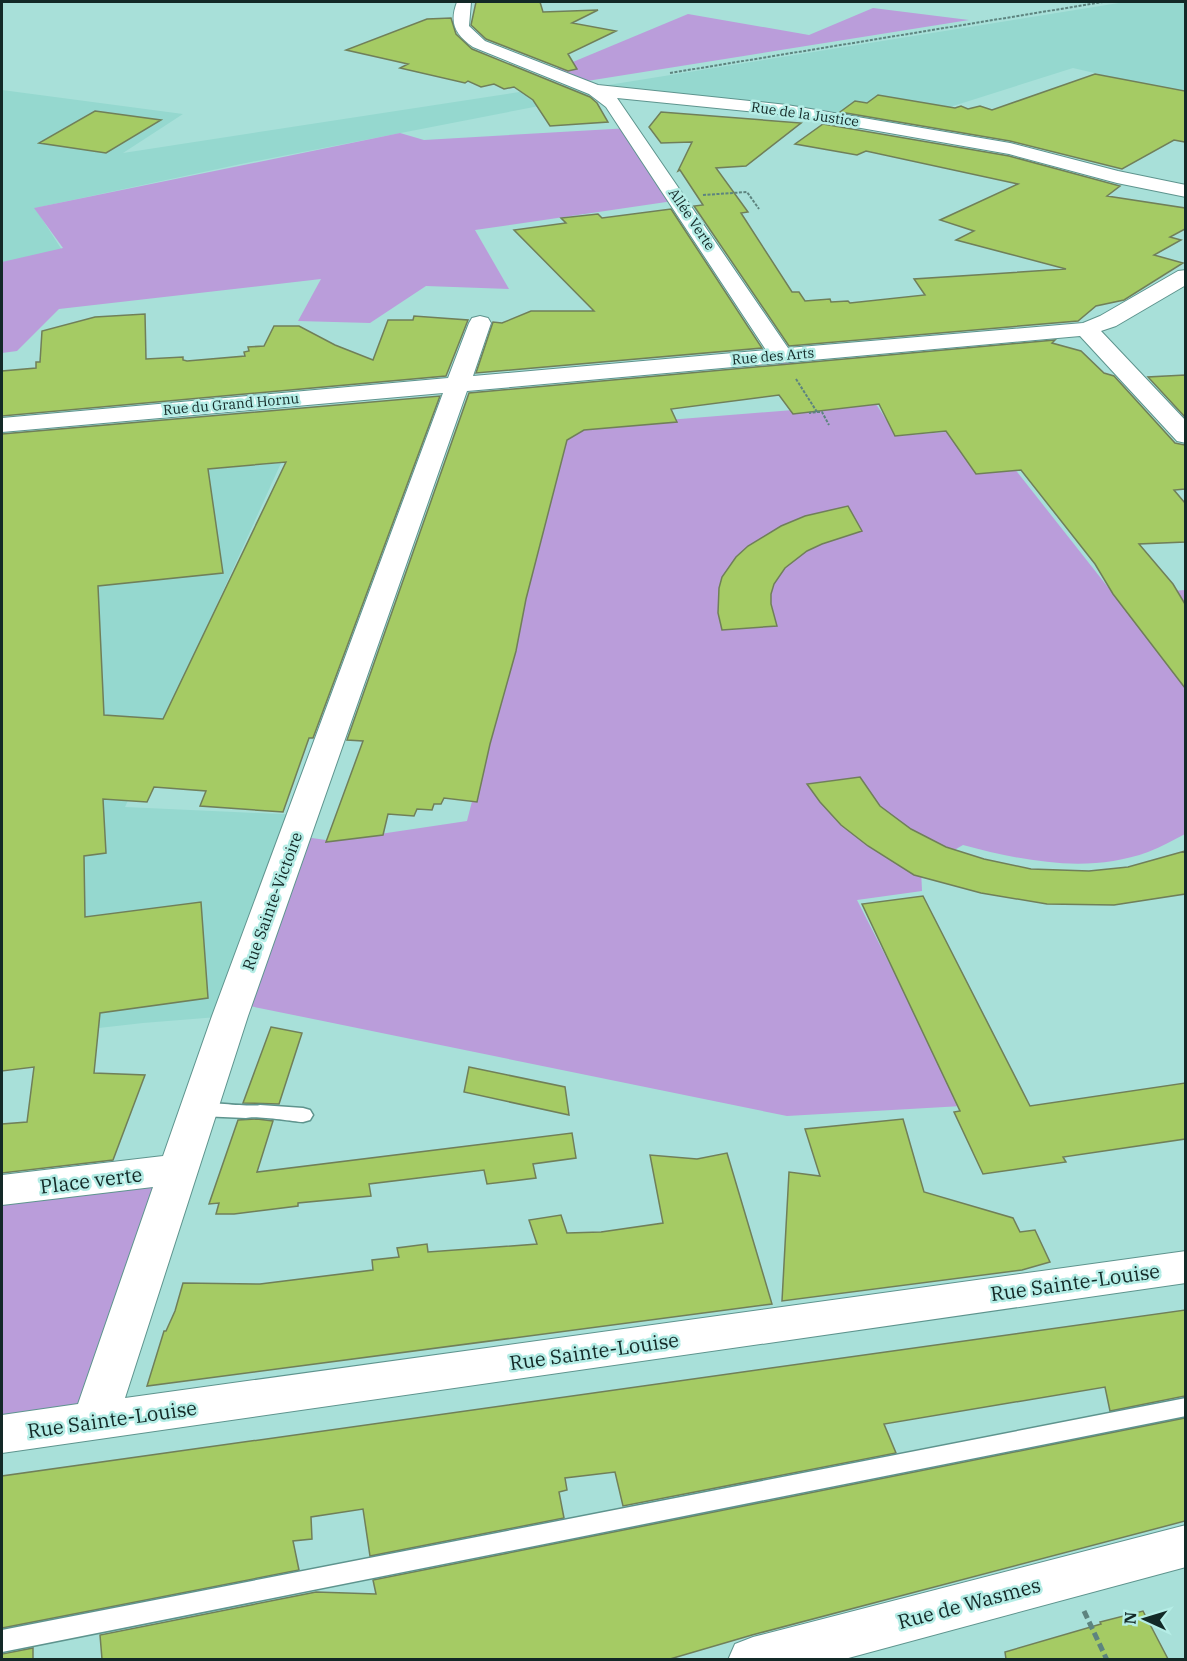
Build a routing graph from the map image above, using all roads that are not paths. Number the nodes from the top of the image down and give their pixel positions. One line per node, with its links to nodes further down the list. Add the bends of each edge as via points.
1 (464, 2): 2 (street, Rue de la Justice, via 460,23 463,31 479,44)
2 (596, 90): 3 (street, Rue de la Justice, via 799,111 1010,149); 7 (street, Allée Verte, via 614,104)
3 (1185, 191)
4 (1185, 276): 6 (street, Rue des Arts, via 1108,321)
5 (480, 323): 8 (street, Rue Sainte-Victoire)
6 (1086, 329): 7 (street, Rue des Arts); 10 (street)
7 (781, 355): 8 (street, Rue des Arts)
8 (460, 383): 9 (street, Rue du Grand Hornu); 11 (street, Rue Sainte-Victoire, via 230,1016)
9 (2, 424)
10 (1185, 436)
11 (200, 1109): 12 (lane); 13 (street, Rue Sainte-Victoire)
12 (303, 1115)
13 (180, 1169): 14 (street, Place verte); 17 (street, Rue Sainte-Victoire)
14 (2, 1190)
15 (1185, 1267): 17 (street, Rue Sainte-Louise)
16 (1185, 1407): 20 (lane)
17 (94, 1422): 18 (street, Rue Sainte-Louise)
18 (2, 1434)
19 (1185, 1546): 21 (street, Rue de Wasmes)
20 (2, 1641)
21 (753, 1659)

